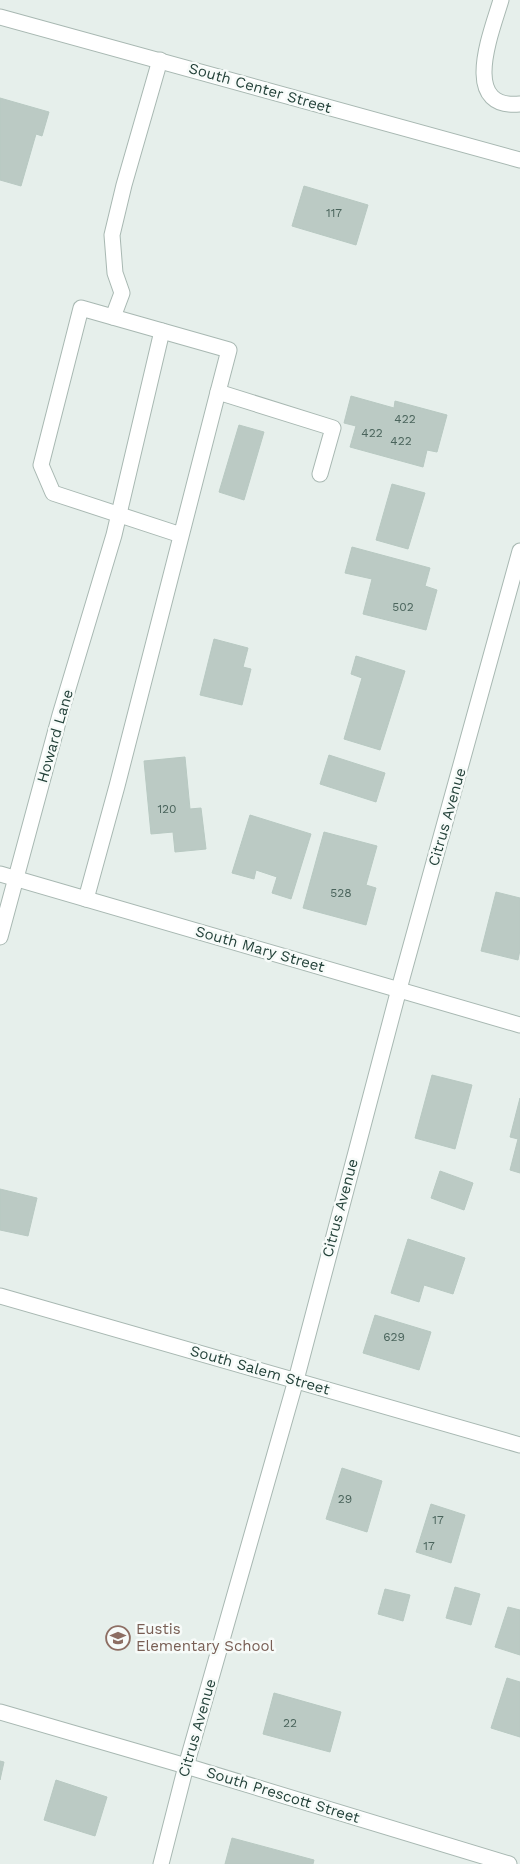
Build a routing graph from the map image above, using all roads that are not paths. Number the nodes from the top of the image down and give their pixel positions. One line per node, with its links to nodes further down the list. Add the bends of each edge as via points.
1 (502, 0): 4 (street, via 487,49 486,90 494,100)
2 (0, 18): 3 (street, South Center Street)
3 (160, 60): 5 (street, South Center Street); 6 (street, via 112,236 115,274 122,294)
4 (520, 104)
5 (520, 160)
6 (113, 317): 7 (street); 10 (street, via 81,308 41,465 53,493)
7 (162, 331): 8 (street, via 229,350); 10 (street, Howard Lane)
8 (218, 392): 9 (street, via 333,428); 11 (street)
9 (320, 474)
10 (119, 515): 11 (street); 15 (street, Howard Lane)
11 (181, 535): 16 (street)
12 (520, 551): 13 (street, Citrus Avenue)
13 (517, 574): 18 (street, Citrus Avenue)
14 (0, 874): 15 (street, South Mary Street)
15 (16, 879): 16 (street, South Mary Street); 17 (street, Howard Lane)
16 (86, 899): 18 (street, South Mary Street)
17 (0, 937)
18 (399, 990): 19 (street, South Mary Street); 21 (street, Citrus Avenue)
19 (520, 1024)
20 (0, 1296): 21 (street, South Salem Street)
21 (296, 1380): 22 (street, South Salem Street); 24 (street, Citrus Avenue)
22 (520, 1445)
23 (0, 1712): 24 (street, South Prescott Street)
24 (186, 1766): 25 (street, Citrus Avenue); 26 (street, South Prescott Street)
25 (161, 1864)
26 (508, 1864)

